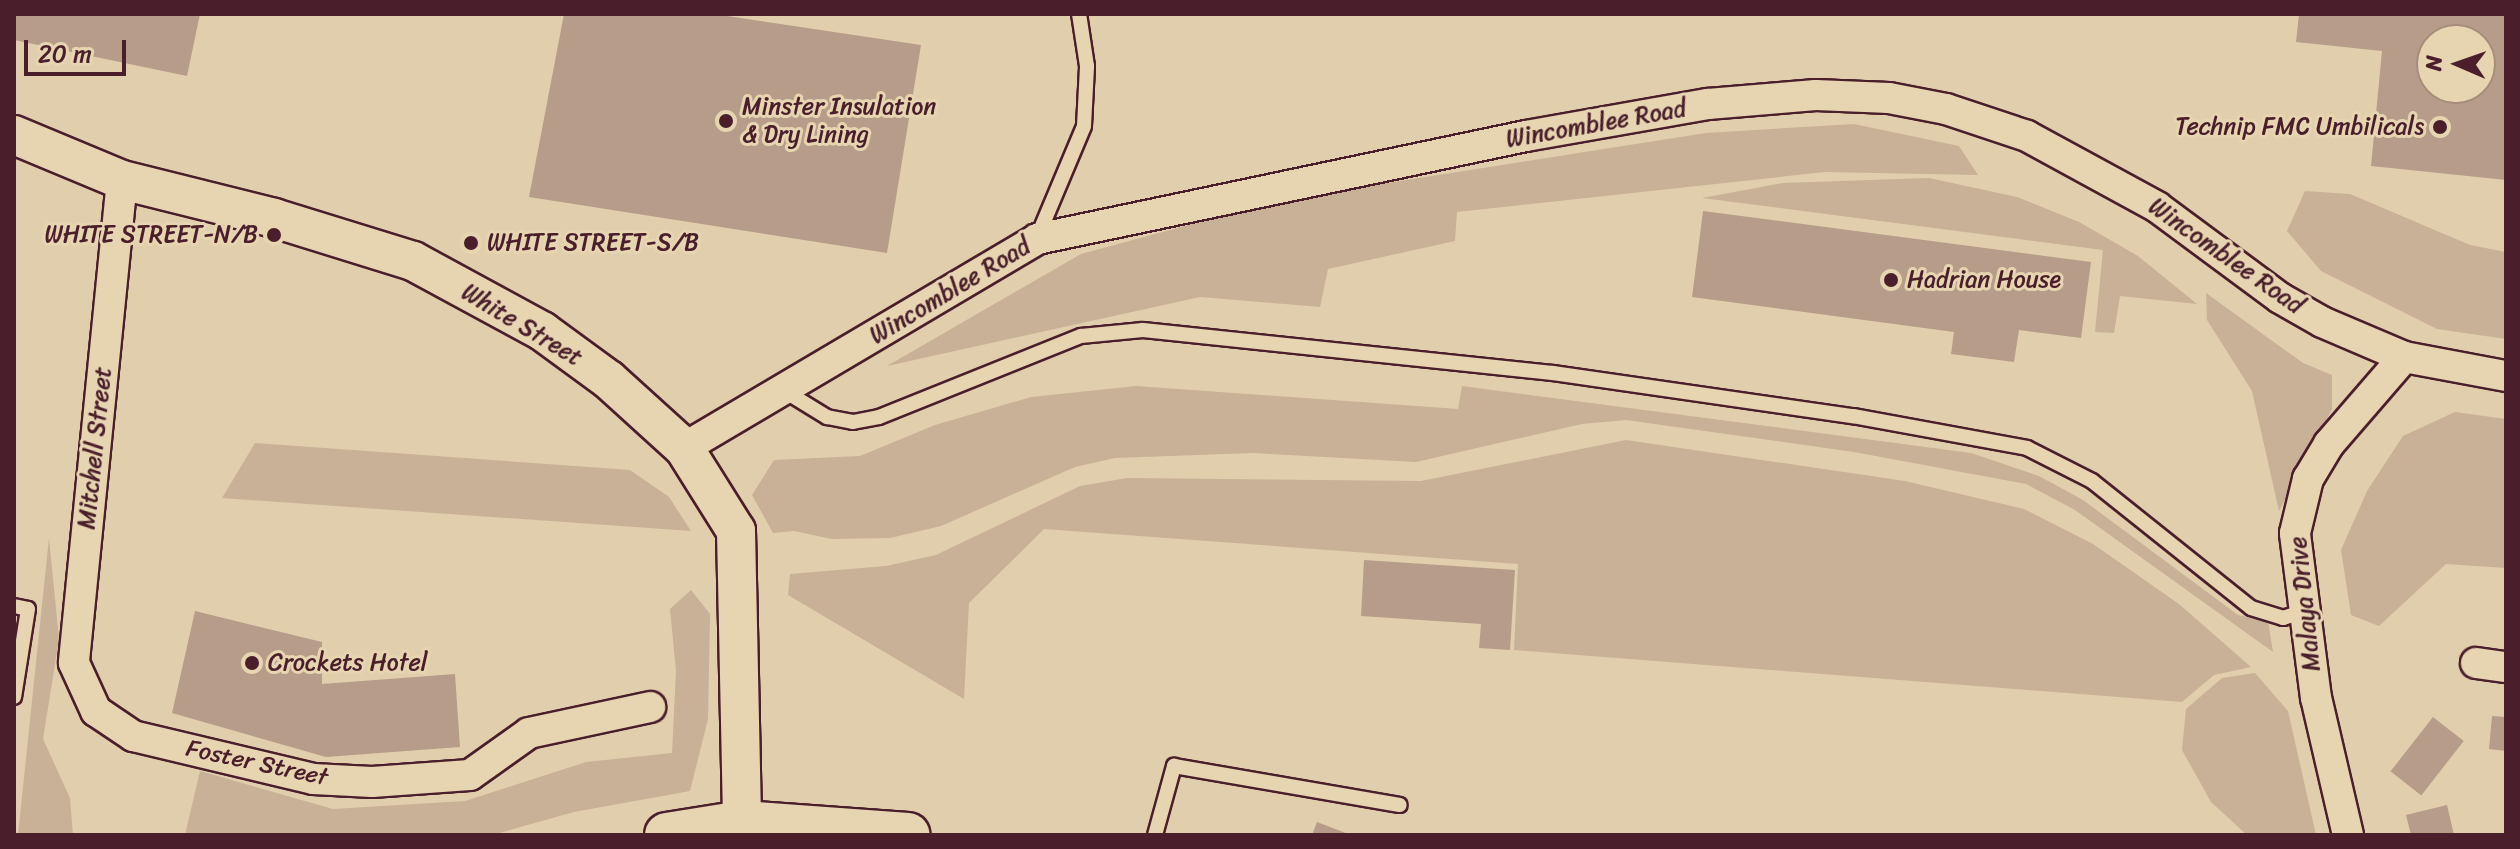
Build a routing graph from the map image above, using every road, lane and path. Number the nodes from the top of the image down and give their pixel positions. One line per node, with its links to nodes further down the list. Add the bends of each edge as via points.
1 (1079, 14): 4 (lane, via 1087,66 1084,126)
2 (14, 135): 3 (street, White Street)
3 (122, 180): 8 (street, White Street, via 274,218 413,261 542,331 609,380); 15 (street, Mitchell Street, via 74,663)
4 (1037, 239): 5 (street, Wincomblee Road, via 1526,136 1708,104 1816,95 1889,98 1946,109 2027,136 2092,167 2157,207 2280,298); 7 (street, Wincomblee Road)
5 (2404, 357): 6 (street, Wincomblee Road); 10 (street, Malaya Drive, via 2329,444 2308,479 2295,533)
6 (2506, 376)
7 (783, 390): 8 (street, Wincomblee Road); 10 (lane, via 827,417 853,422 879,417 1081,336 1143,330 1553,373 1853,416 2027,448 2092,481 2251,608 2283,618)
8 (684, 448): 17 (street, White Street, via 736,531)
9 (14, 606): 13 (lane, via 28,609)
10 (2302, 612): 21 (street, Malaya Drive)
11 (2476, 663): 12 (street)
12 (2506, 667)
13 (14, 697)
14 (650, 707): 15 (street, Foster Street, via 529,733 470,775 372,782 313,779 133,736)
15 (96, 711)
16 (1400, 805): 20 (lane, via 1174,766)
17 (742, 823): 18 (main road); 19 (main road)
18 (667, 835)
19 (908, 835)
20 (1155, 835)
21 (2348, 835)

